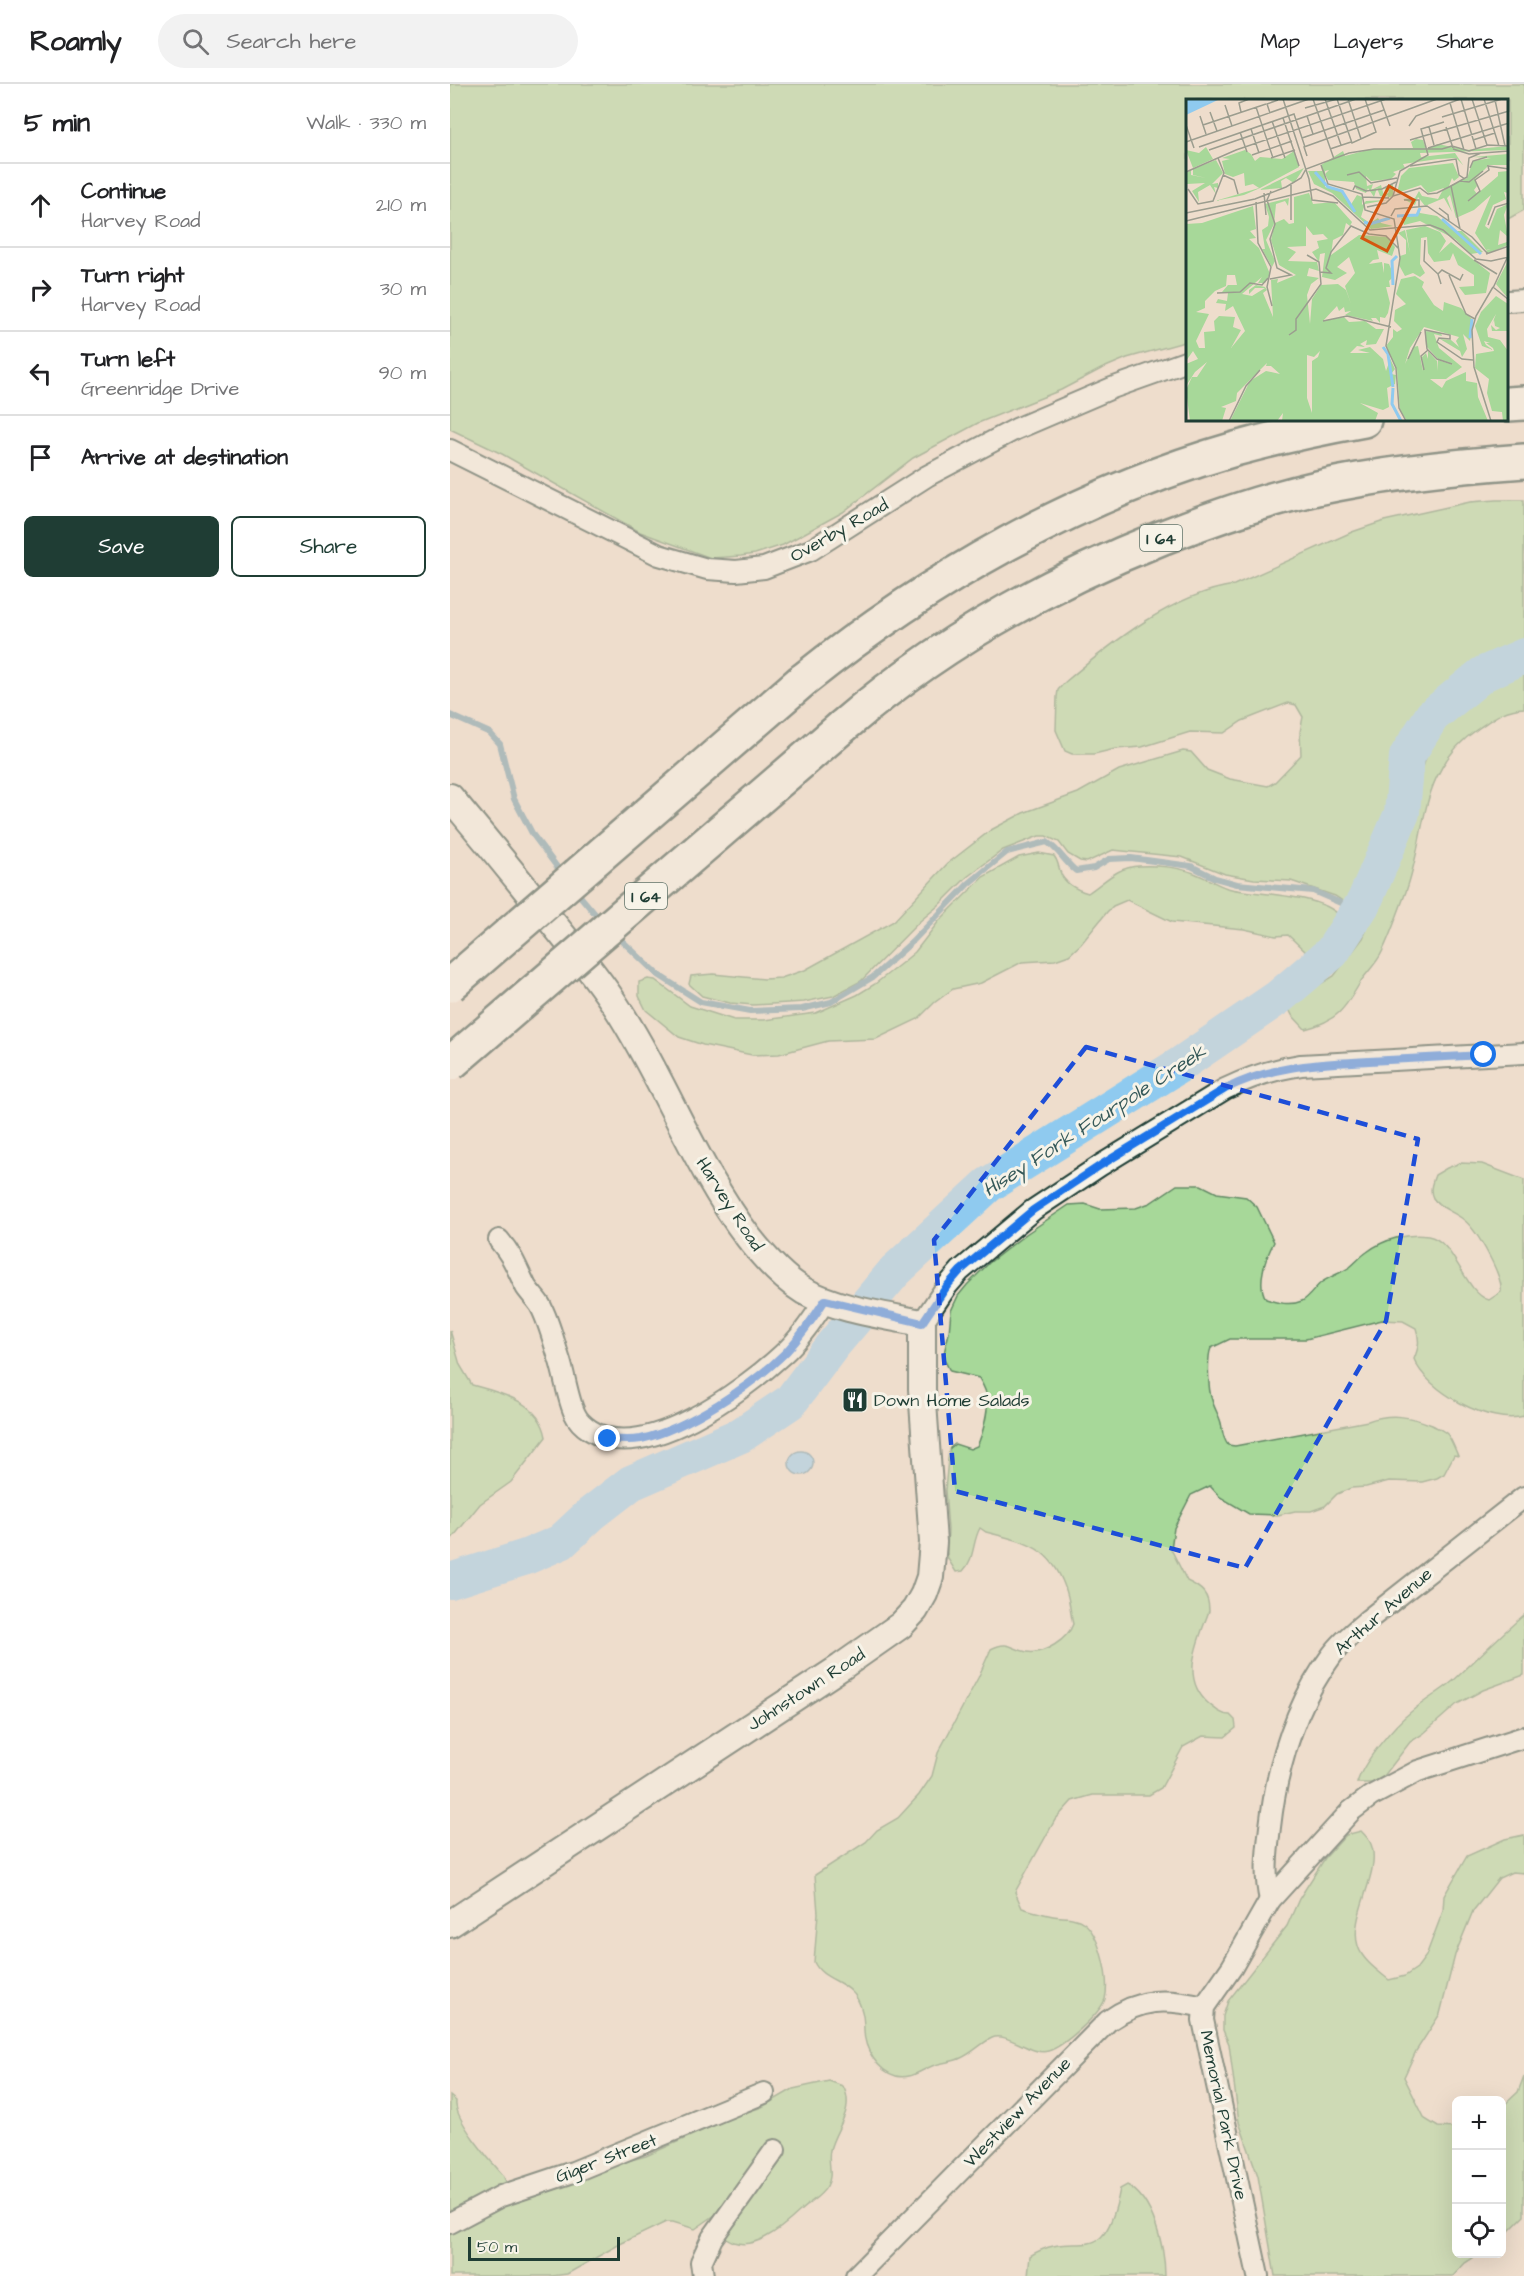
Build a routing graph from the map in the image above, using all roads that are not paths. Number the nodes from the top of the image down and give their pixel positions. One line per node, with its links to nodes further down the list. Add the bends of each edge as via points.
1 (1524, 300): 2 (street)
2 (1509, 301)
3 (1186, 362): 7 (street, Overby Road, via 1068,406 984,445 927,476 811,550 764,568 707,569 659,555)
4 (1524, 403): 5 (highway)
5 (1509, 404)
6 (1354, 422): 10 (highway, bridge, via 1233,450 1163,473 1029,533 902,606 802,681)
7 (450, 450)
8 (1524, 460): 12 (highway, I 64, bridge, via 1386,475 1245,507 1160,538 1044,590 982,625 896,683)
9 (450, 797): 14 (street, Harvey Road, via 594,974 643,1052 736,1221 781,1273 803,1290)
10 (450, 985)
11 (1524, 1053): 15 (street, via 1300,1065 1245,1079 1033,1210 960,1271)
12 (450, 1064)
13 (499, 1240): 14 (street, via 540,1306 574,1414 583,1425 608,1439 641,1439 674,1428 711,1408 784,1353)
14 (833, 1303): 15 (street, Harvey Road)
15 (922, 1323): 19 (street, Johnstown Road, via 922,1389 933,1542 930,1577 915,1610 841,1667)
16 (1524, 1497): 18 (street, Arthur Avenue, via 1369,1619 1325,1665 1293,1726 1280,1765 1266,1861)
17 (1524, 1737): 18 (street, Memorial Park Drive, via 1418,1771 1371,1796 1330,1832)
18 (1269, 1900): 20 (street, Memorial Park Drive, via 1232,1967)
19 (450, 1924)
20 (1204, 2007): 25 (street, Westview Avenue, via 1180,2001 1151,2001 1108,2021); 26 (street, Memorial Park Drive, via 1203,2020)
21 (764, 2093): 23 (street, Giger Street, via 583,2168 501,2196)
22 (775, 2150): 24 (street, via 712,2238 701,2262)
23 (450, 2223)
24 (703, 2276)
25 (856, 2276)
26 (1258, 2276)

